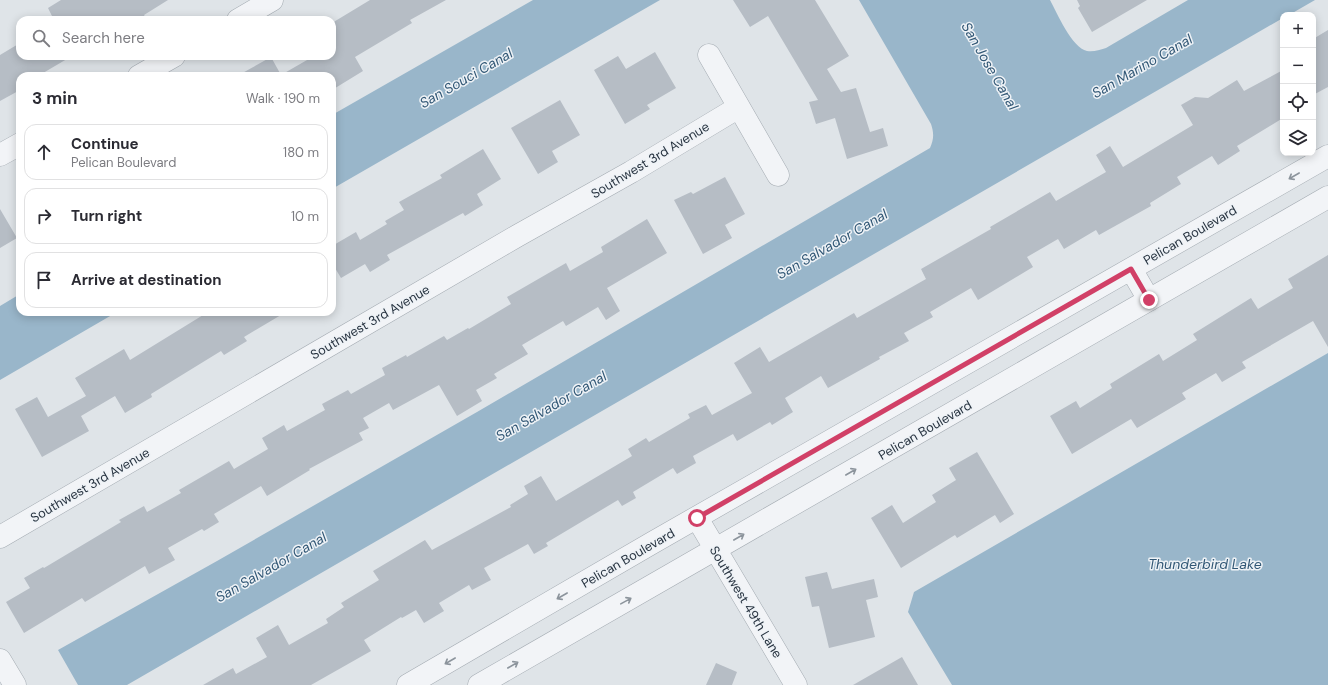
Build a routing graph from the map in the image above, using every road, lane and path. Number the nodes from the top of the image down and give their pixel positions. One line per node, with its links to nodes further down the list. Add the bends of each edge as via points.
1 (272, 0): 2 (street)
2 (245, 16)
3 (709, 55): 6 (street)
4 (167, 60): 5 (street)
5 (146, 72)
6 (739, 107): 10 (street); 15 (street, Southwest 3rd Avenue)
7 (16, 146): 8 (street)
8 (0, 155)
9 (1328, 156): 12 (street, Pelican Boulevard, one-way to 12)
10 (778, 175)
11 (1328, 198): 13 (street, Pelican Boulevard)
12 (1131, 269): 13 (street); 14 (street, Pelican Boulevard)
13 (1149, 300): 16 (street, Pelican Boulevard, one-way to 13)
14 (697, 518): 16 (street, Southwest 49th Lane); 19 (street, Pelican Boulevard, one-way to 19)
15 (0, 537)
16 (716, 550): 20 (street, Pelican Boulevard, one-way to 16); 21 (street, Southwest 49th Lane)
17 (0, 660): 18 (street)
18 (14, 685)
19 (408, 685)
20 (479, 685)
21 (796, 685)

